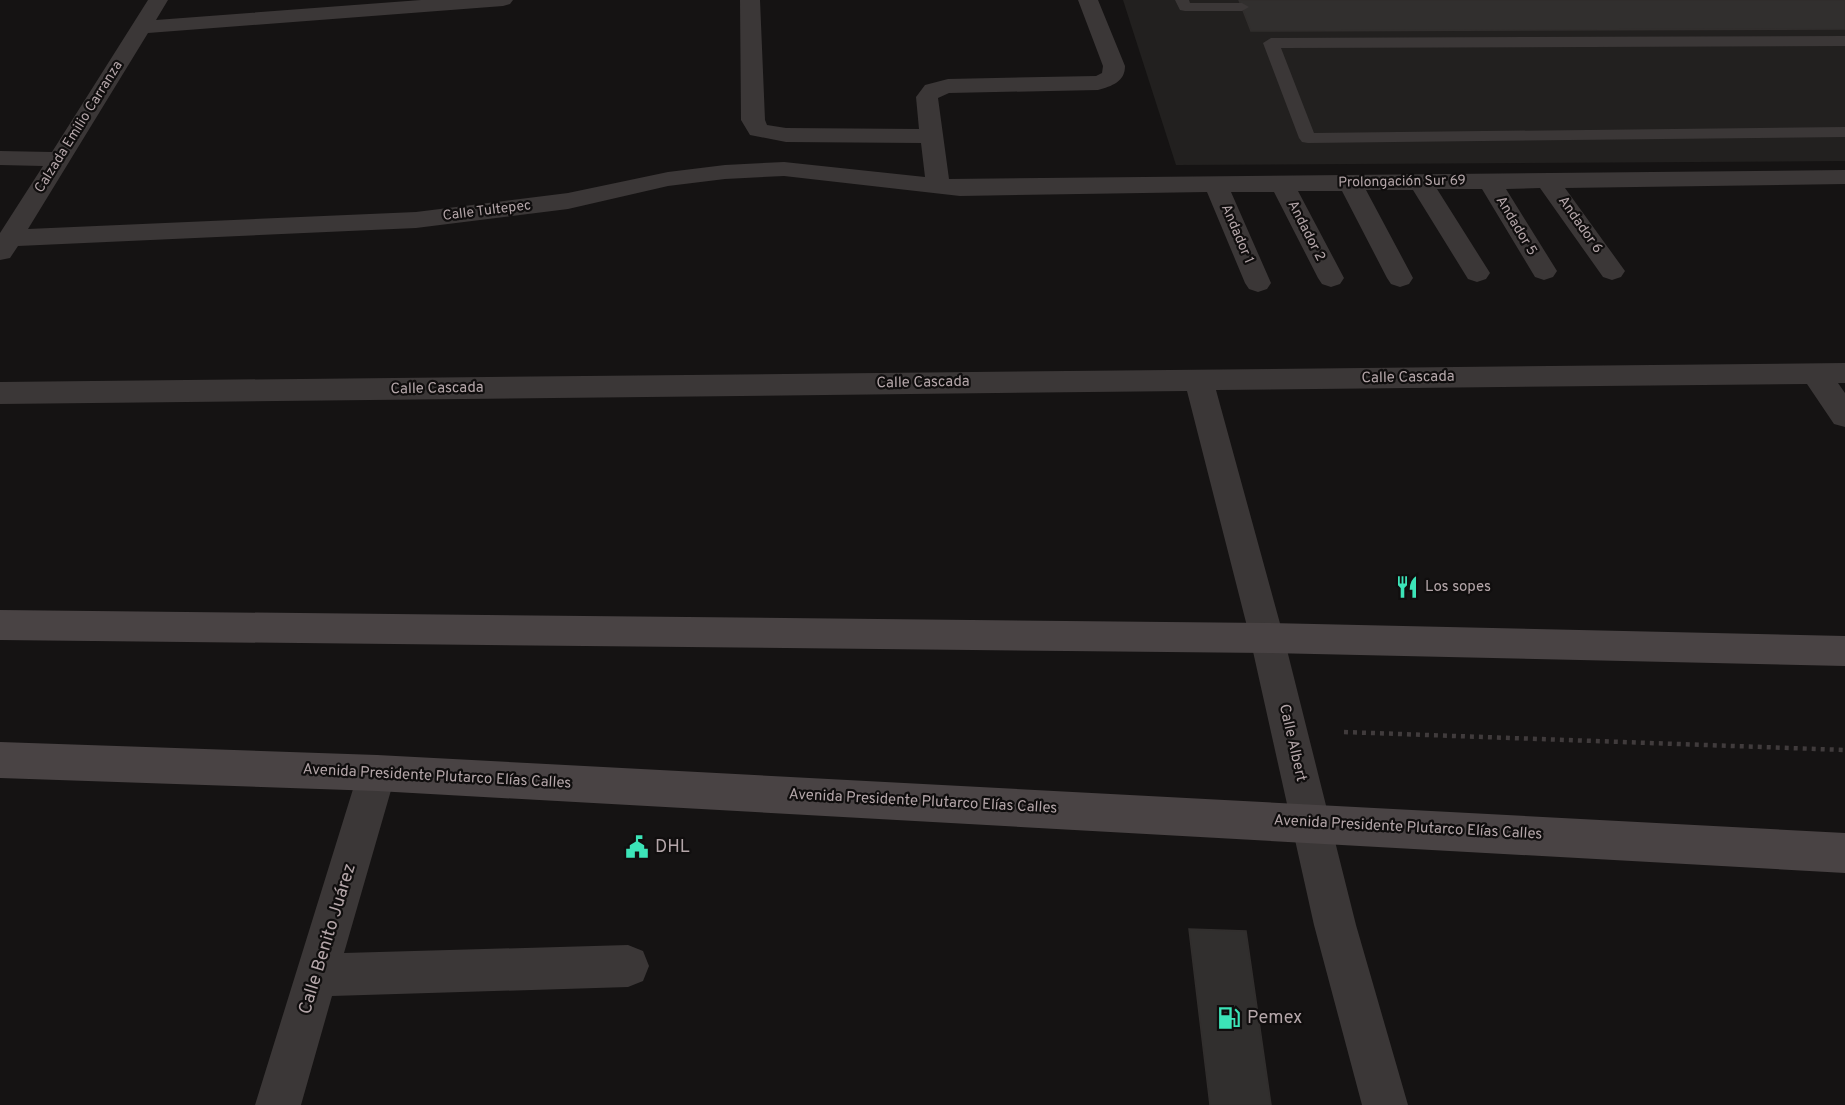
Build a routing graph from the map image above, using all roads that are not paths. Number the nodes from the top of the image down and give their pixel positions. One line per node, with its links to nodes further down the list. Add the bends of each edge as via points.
1 (159, 0): 7 (street, Calzada Emilio Carranza)
2 (503, 0): 7 (street)
3 (750, 0): 10 (street, via 753,120 758,130 786,135)
4 (1088, 0): 10 (street, via 1114,66 1112,76 1098,83 948,86 933,90 927,97)
5 (1182, 0): 6 (lane, via 1185,7)
6 (1242, 7)
7 (141, 27): 12 (street, Calzada Emilio Carranza)
8 (1845, 41): 9 (lane, via 1271,43 1308,138)
9 (1845, 132)
10 (932, 136): 20 (street)
11 (0, 158): 12 (street)
12 (59, 159): 21 (street, Calzada Emilio Carranza)
13 (1845, 177): 14 (street, Prolongación Sur 69)
14 (1547, 180): 15 (street, Prolongación Sur 69); 23 (street, Andador 6)
15 (1489, 181): 16 (street, Prolongación Sur 69); 22 (street, Andador 5)
16 (1420, 182): 17 (street, Prolongación Sur 69); 24 (street)
17 (1350, 183): 19 (street, Prolongación Sur 69); 26 (street)
18 (1216, 184): 19 (street, Prolongación Sur 69); 20 (street, Prolongación Sur 69); 27 (street, Andador 1)
19 (1282, 184): 25 (street, Andador 2)
20 (949, 187): 21 (street, Calle Tultepec, via 784,169 725,172 668,179 568,201 416,220)
21 (5, 246)
22 (1544, 271)
23 (1612, 271)
24 (1477, 273)
25 (1330, 278)
26 (1400, 278)
27 (1258, 283)
28 (1815, 373): 29 (street, Calle Cascada); 30 (street, Calle Cascada); 32 (street)
29 (1845, 373)
30 (1199, 380): 31 (street, Calle Cascada); 34 (street, Calle Albert)
31 (0, 393)
32 (1845, 416)
33 (0, 625): 34 (main road)
34 (1267, 638): 35 (main road); 38 (street, Calle Albert)
35 (1845, 651)
36 (0, 760): 37 (main road, Avenida Presidente Plutarco Elías Calles)
37 (377, 773): 38 (main road, Avenida Presidente Plutarco Elías Calles); 41 (street, Calle Benito Juárez)
38 (1311, 822): 39 (main road, Avenida Presidente Plutarco Elías Calles); 43 (street, Calle Albert)
39 (1845, 853)
40 (628, 966): 41 (street)
41 (317, 975): 42 (street, Calle Benito Juárez)
42 (279, 1105)
43 (1385, 1105)

